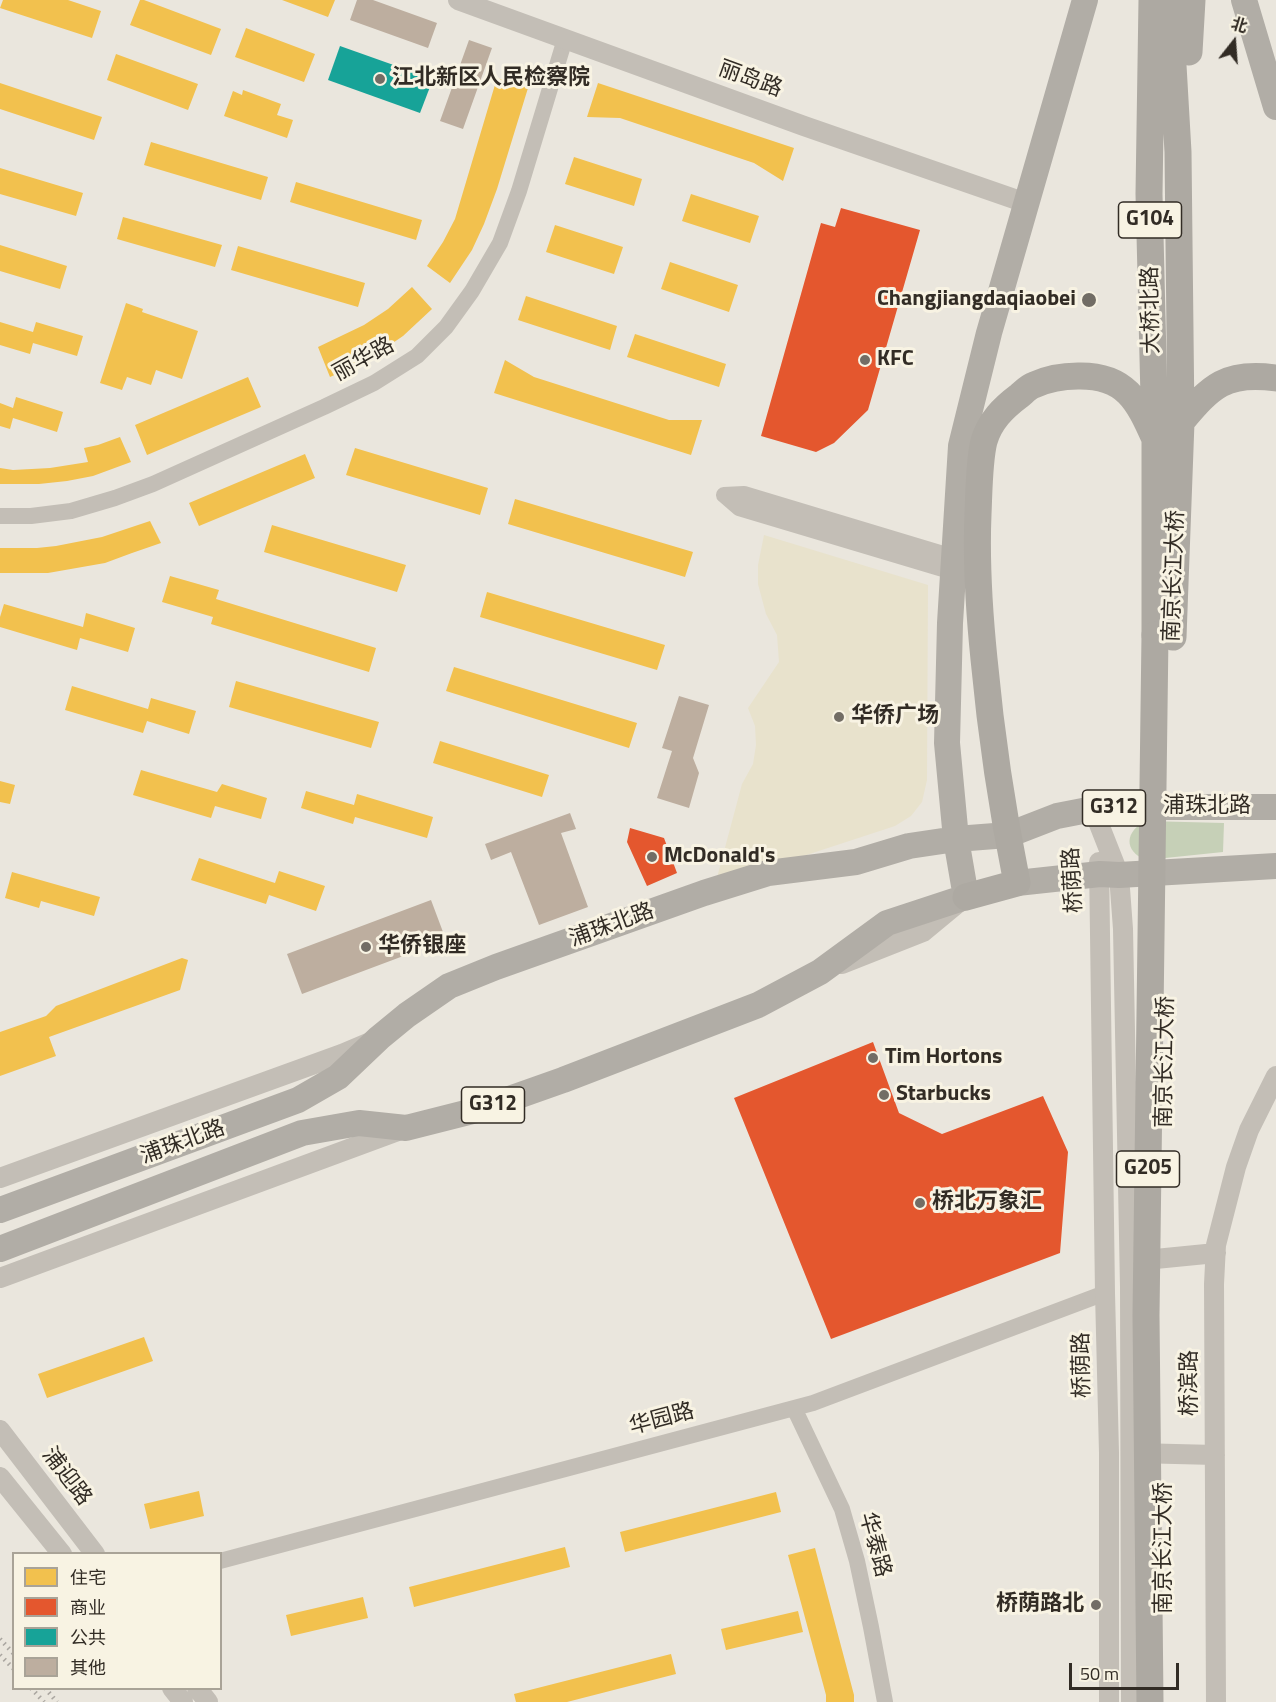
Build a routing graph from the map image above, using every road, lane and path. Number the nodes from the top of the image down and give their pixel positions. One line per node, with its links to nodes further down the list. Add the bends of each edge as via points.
1 (458, 0): 8 (street, 丽岛路)
2 (1085, 0): 12 (main road)
3 (1138, 0): 11 (highway)
4 (1152, 0): 11 (highway, 大桥北路 / G104)
5 (1172, 0): 10 (highway, 大桥北路 / G104)
6 (1192, 0): 10 (highway)
7 (1244, 0): 9 (main road)
8 (565, 39): 12 (street, 丽岛路); 16 (street, 丽华路, via 500,243 446,327 417,356 353,393 153,484 71,511)
9 (1276, 107)
10 (1178, 152): 14 (highway, 大桥北路 / G104)
11 (1149, 194): 15 (highway, 大桥北路 / G104)
12 (1026, 203): 17 (main road, via 961,446)
13 (1276, 378): 14 (highway, via 1261,376 1222,382)
14 (1181, 423): 18 (highway, 南京长江大桥 / G104)
15 (1155, 440): 18 (highway, 南京长江大桥 / G104); 21 (highway, via 1133,396 1112,382 1082,376 1033,385 994,418 984,442 976,549 979,606 989,711)
16 (0, 516)
17 (953, 565): 17 (street, via 744,494 724,495 739,508); 22 (main road, via 947,743)
18 (1164, 636): 53 (highway, 南京长江大桥 / G205, bridge, via 1146,1303); 54 (highway, 南京长江大桥 / G104)
19 (1276, 807): 20 (main road, 浦珠北路 / G312)
20 (1093, 809): 21 (main road, 浦珠北路 / G312, via 1057,816); 24 (street, 桥荫路)
21 (1008, 835): 22 (main road, 浦珠北路 / G312); 25 (highway)
22 (956, 839): 26 (main road); 27 (main road, 浦珠北路 / G312, via 909,846 856,862 768,873 704,893 449,986)
23 (1276, 866): 24 (main road, 浦珠北路 / G312)
24 (1109, 874): 25 (main road, 浦珠北路 / G312); 34 (street, 桥荫路, via 1123,929); 36 (street, 桥荫路)
25 (1017, 883): 26 (highway, 浦珠北路 / G312)
26 (966, 897): 29 (main road, 浦珠北路 / G312, via 887,923 820,972 758,1005 481,1109)
27 (379, 1038): 30 (street); 31 (main road, 浦珠北路 / G312, via 338,1077 298,1100)
28 (1276, 1076): 33 (street, 桥滨路, via 1239,1158)
29 (406, 1128): 32 (main road, 浦珠北路 / G312, via 358,1123 302,1133); 35 (street)
30 (0, 1178)
31 (0, 1210)
32 (0, 1249)
33 (1216, 1253): 34 (street); 41 (street, 桥滨路)
34 (1129, 1262): 40 (street, 桥荫路)
35 (0, 1278)
36 (1105, 1293): 37 (street, 华园路); 39 (street, 桥荫路)
37 (794, 1408): 45 (street, 华园路); 50 (street, 华泰路, via 842,1509 857,1561)
38 (0, 1430): 44 (street, 浦迎路)
39 (1109, 1453): 40 (street); 51 (street, 桥荫路)
40 (1130, 1453): 41 (street); 52 (street, 桥荫路)
41 (1215, 1455): 55 (street, 桥滨路)
42 (0, 1477): 43 (street)
43 (60, 1552)
44 (93, 1552)
45 (222, 1560)
46 (173, 1690): 48 (street)
47 (198, 1690): 49 (street)
48 (183, 1702)
49 (208, 1702)
50 (885, 1702)
51 (1109, 1702)
52 (1131, 1702)
53 (1150, 1702)
54 (1166, 1702)
55 (1216, 1702)

